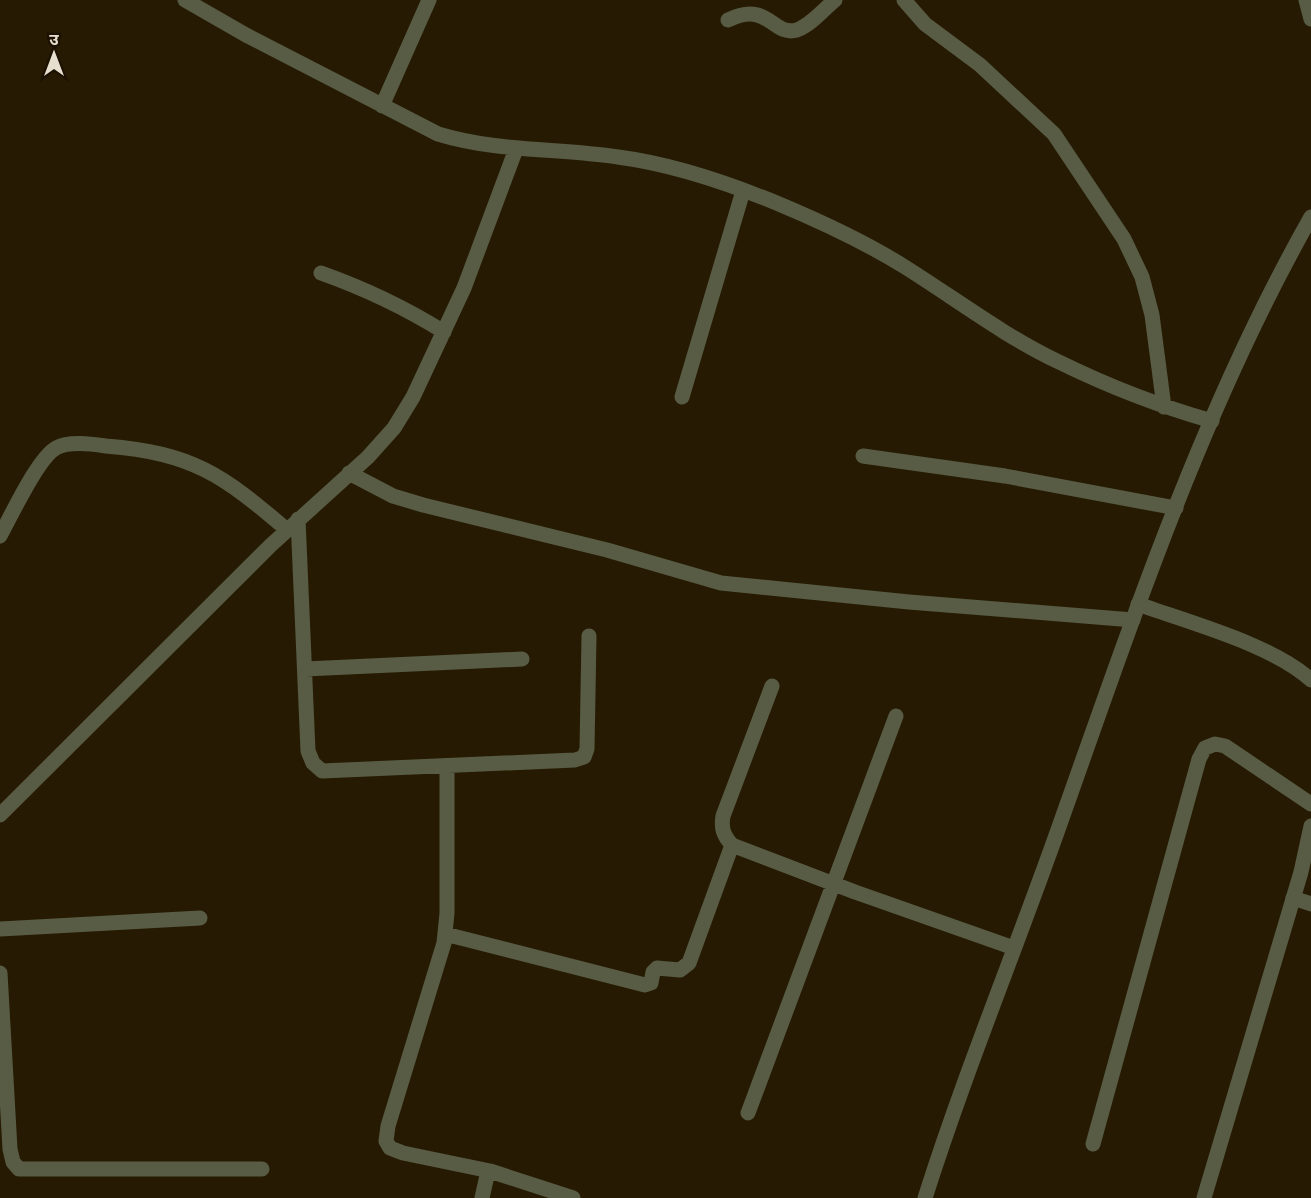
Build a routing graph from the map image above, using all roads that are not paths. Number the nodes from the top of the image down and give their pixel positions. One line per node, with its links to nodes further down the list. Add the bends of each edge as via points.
1 (185, 0): 8 (street)
2 (429, 0): 8 (street)
3 (835, 0): 6 (street, via 798,29 788,31 752,12)
4 (904, 0): 15 (street, via 925,24 980,64 1054,134 1124,238 1142,277 1152,315)
5 (1306, 0): 7 (street)
6 (728, 20)
7 (1311, 20)
8 (382, 106): 9 (street, via 438,134 470,144)
9 (516, 150): 10 (street, via 619,157 671,168); 13 (street)
10 (743, 191): 14 (street); 15 (street, via 833,228 903,266 1058,362)
11 (1311, 217): 16 (street)
12 (321, 273): 13 (street, via 379,294)
13 (444, 332): 18 (street, via 394,428)
14 (682, 397)
15 (1164, 407): 16 (street)
16 (1212, 421): 19 (street)
17 (863, 456): 19 (street, via 1005,476)
18 (349, 473): 20 (street); 23 (street, via 393,496 423,505 607,549 721,583)
19 (1176, 508): 22 (street)
20 (293, 525): 21 (street, via 203,466 132,448 72,444 56,448 43,460); 26 (street); 32 (street)
21 (0, 536)
22 (1138, 604): 23 (street); 27 (street, via 1245,644 1299,670)
23 (1133, 620): 43 (street)
24 (589, 636): 30 (street, via 584,757)
25 (522, 659): 26 (street)
26 (305, 669): 30 (street, via 308,751 322,771)
27 (1311, 680)
28 (772, 686): 36 (street, via 723,816 724,837)
29 (896, 716): 37 (street)
30 (447, 766): 42 (street)
31 (0, 797): 32 (street)
32 (17, 798): 34 (street)
33 (1311, 804): 46 (street, via 1225,746 1205,748)
34 (0, 815)
35 (1311, 826): 38 (street)
36 (732, 844): 37 (street); 42 (street, via 689,963 680,970 657,968 651,983 645,985)
37 (831, 883): 43 (street); 45 (street)
38 (1293, 898): 39 (street); 52 (street)
39 (1311, 904)
40 (200, 918): 41 (street)
41 (0, 929)
42 (445, 934): 48 (street, via 386,1141 390,1148 403,1154)
43 (1014, 948): 51 (street, via 951,1115)
44 (0, 973): 47 (street, via 10,1149 19,1169)
45 (748, 1113)
46 (1093, 1144)
47 (262, 1168)
48 (488, 1171): 49 (street); 50 (street)
49 (482, 1198)
50 (573, 1198)
51 (925, 1198)
52 (1204, 1198)

